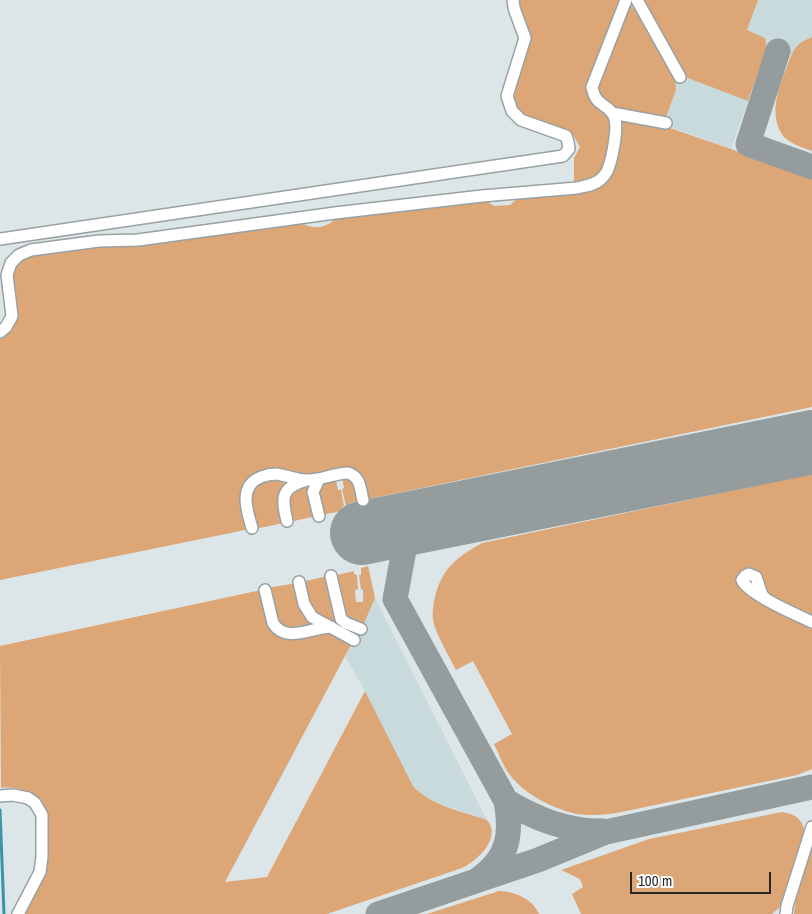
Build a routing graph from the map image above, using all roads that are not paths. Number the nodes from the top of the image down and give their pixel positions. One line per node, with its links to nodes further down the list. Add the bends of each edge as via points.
1 (513, 0): 7 (lane, via 525,38 507,96 512,111 521,120 566,136 569,149 563,156)
2 (626, 0): 5 (lane, via 592,87 597,102)
3 (637, 0): 4 (lane)
4 (680, 77)
5 (612, 113): 6 (lane); 8 (lane, via 616,128 608,172 590,185 31,250 19,255 7,274 12,316)
6 (666, 123)
7 (0, 239)
8 (0, 332)
9 (319, 479): 10 (lane); 11 (lane, via 344,473 353,475); 12 (lane, via 313,492)
10 (304, 480): 13 (lane, via 286,492 283,504); 14 (lane, via 274,474 251,484 246,505)
11 (363, 500)
12 (318, 516)
13 (286, 521)
14 (252, 528)
15 (331, 576): 21 (lane, via 341,619)
16 (299, 582): 20 (lane, via 307,610)
17 (265, 590): 20 (lane, via 273,623 280,631 296,634)
18 (765, 598): 19 (lane)
19 (812, 622)
20 (331, 627): 22 (lane)
21 (361, 629)
22 (354, 640)
23 (2, 795): 25 (lane, via 28,798 42,815 40,872)
24 (812, 827): 26 (lane)
25 (18, 914)
26 (786, 914)

